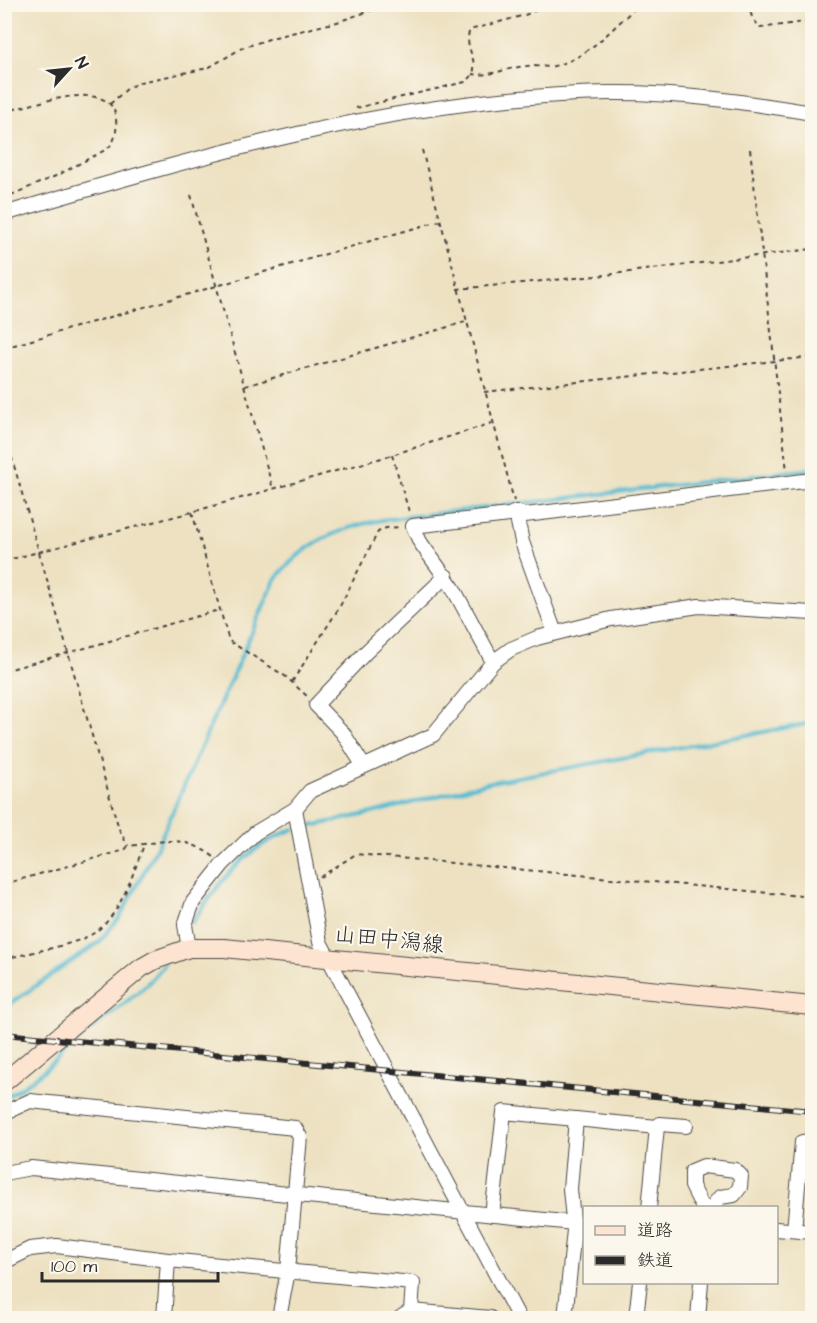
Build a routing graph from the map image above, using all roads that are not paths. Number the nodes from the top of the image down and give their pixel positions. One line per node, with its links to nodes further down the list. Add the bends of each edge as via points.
1 (813, 113): 2 (street, via 691,96 610,93 509,98 333,124 183,161)
2 (4, 214)
3 (813, 480): 4 (street)
4 (516, 512): 5 (street, via 413,526); 7 (street, via 522,542)
5 (446, 576): 8 (street); 9 (street, via 316,705 344,733)
6 (813, 613): 7 (street, via 699,606 611,619)
7 (555, 633): 8 (street, via 522,643)
8 (493, 662): 9 (street, via 433,735)
9 (363, 765): 10 (street, via 310,791)
10 (295, 809): 11 (street, via 255,833 223,864 189,910 185,925); 12 (street, via 320,942)
11 (189, 948): 12 (main road, 山田中潟線); 14 (main road, 山田中潟線, via 141,968)
12 (329, 958): 13 (main road, 山田中潟線); 25 (street)
13 (813, 1006)
14 (4, 1082)
15 (4, 1113): 21 (street, via 30,1101 295,1128 300,1137)
16 (576, 1119): 18 (street); 26 (street, via 502,1114); 27 (street, via 570,1190)
17 (686, 1126): 18 (street)
18 (657, 1127): 22 (street)
19 (813, 1140): 29 (street, via 802,1142)
20 (4, 1173): 21 (street, via 31,1168)
21 (295, 1197): 25 (street); 33 (street)
22 (649, 1206)
23 (702, 1206): 24 (street, via 692,1186 692,1171 704,1166 735,1170 741,1176 740,1187 734,1195 720,1197)
24 (713, 1206)
25 (462, 1212): 26 (street); 40 (street)
26 (492, 1215): 27 (street)
27 (579, 1223): 41 (street)
28 (778, 1229): 29 (street)
29 (794, 1230): 30 (street)
30 (813, 1232)
31 (168, 1260): 32 (street, via 57,1245 30,1250); 33 (street); 37 (street)
32 (4, 1262)
33 (288, 1271): 36 (street, via 413,1283); 38 (street)
34 (640, 1284): 42 (street)
35 (701, 1284): 43 (street)
36 (406, 1315): 39 (street)
37 (164, 1318)
38 (279, 1318)
39 (490, 1318)
40 (519, 1318)
41 (565, 1318)
42 (636, 1318)
43 (698, 1318)

